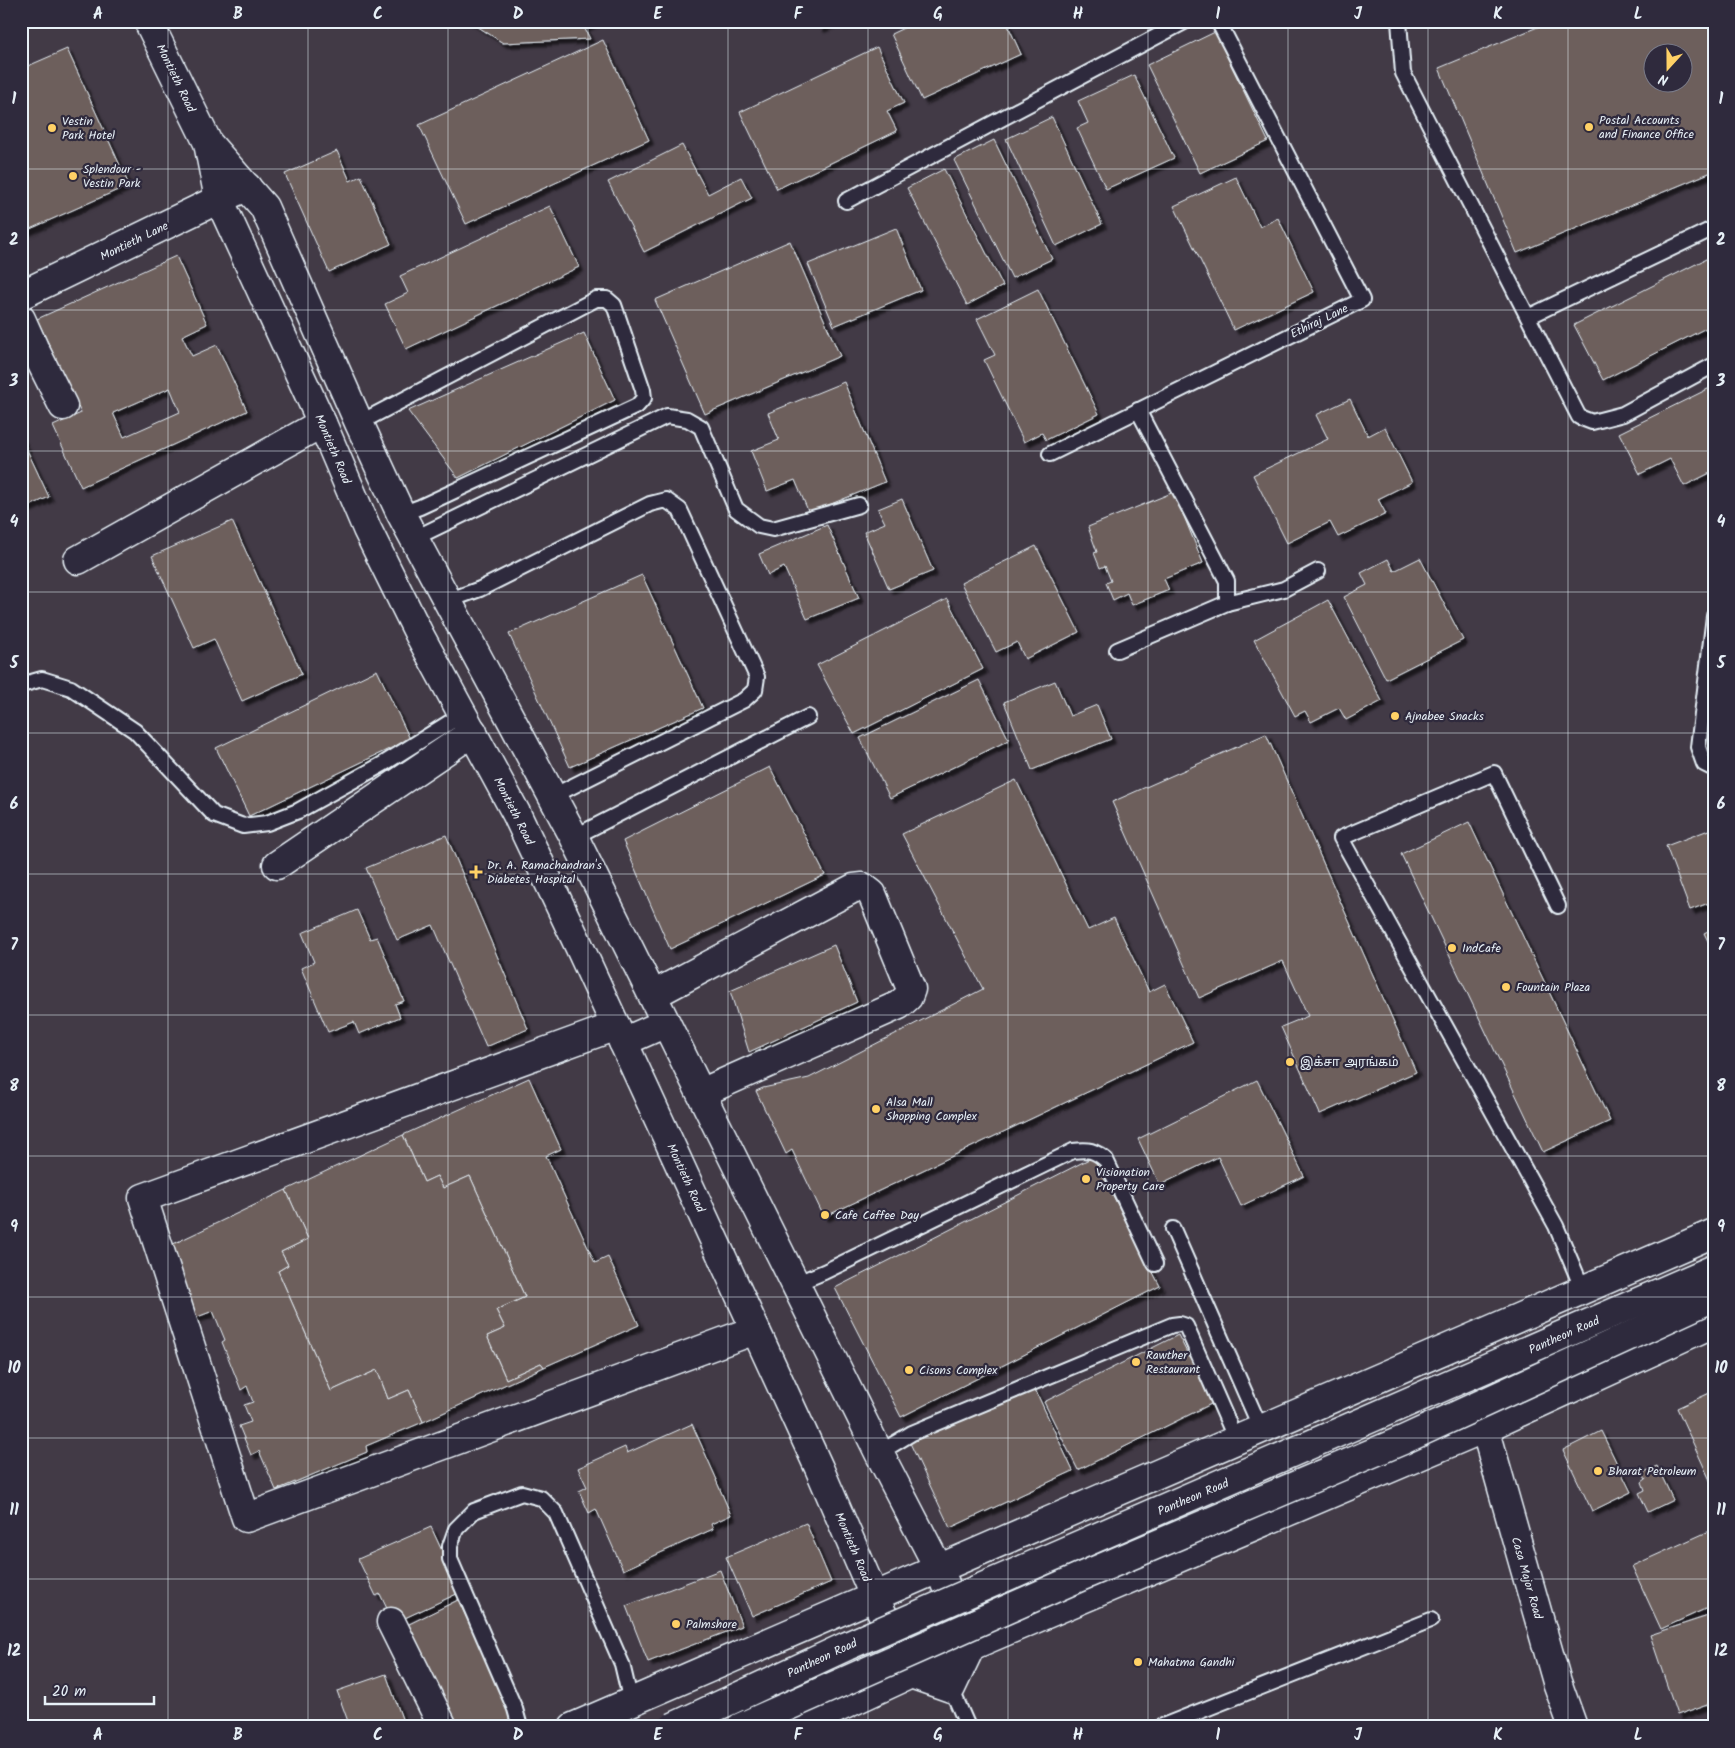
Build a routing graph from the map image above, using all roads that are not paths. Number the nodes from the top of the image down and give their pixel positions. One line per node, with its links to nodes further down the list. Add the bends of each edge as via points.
1 (148, 21): 5 (main road, Montieth Road)
2 (1186, 21): 8 (lane)
3 (1218, 21): 15 (lane, Ethiraj Lane, via 1362,300)
4 (1400, 21): 11 (lane, via 1403,73)
5 (208, 143): 6 (main road); 7 (main road, Montieth Road)
6 (247, 187): 7 (main road, Montieth Lane); 17 (main road, via 264,208)
7 (219, 199): 10 (main road, Montieth Lane); 16 (main road, Montieth Road)
8 (846, 201)
9 (1714, 228): 11 (lane)
10 (21, 295)
11 (1528, 317): 13 (lane, via 1579,417 1592,422 1623,414)
12 (21, 320): 14 (main road)
13 (1714, 365)
14 (63, 406)
15 (1138, 410): 18 (lane, Ethiraj Lane); 25 (lane, via 1227,581)
16 (322, 423): 22 (main road); 30 (main road, Montieth Road, via 367,529)
17 (358, 423): 20 (main road); 20 (lane, via 596,299 607,299 614,306 643,390 644,398 638,406)
18 (1050, 454)
19 (859, 505): 21 (lane, via 773,529 759,526 736,509 702,427 688,419 667,416)
20 (401, 514): 21 (main road)
21 (414, 538): 24 (main road)
22 (78, 560)
23 (1318, 571): 25 (lane, via 1284,589)
24 (447, 601): 32 (main road); 32 (lane, via 480,589 650,504 666,500 680,510 757,677 755,690 744,700)
25 (1227, 603): 27 (lane)
26 (1714, 616): 31 (lane, via 1698,747 1704,764)
27 (1118, 650)
28 (21, 684): 30 (lane, via 42,679 71,688 135,731 214,815 243,826 267,823 298,812 383,764)
29 (808, 717): 33 (lane)
30 (468, 723): 34 (main road); 38 (main road, Montieth Road, via 516,814)
31 (1714, 769)
32 (551, 797): 33 (main road)
33 (574, 837): 36 (main road)
34 (277, 865)
35 (1558, 906): 45 (lane, via 1494,773 1341,838 1556,1226)
36 (653, 994): 37 (main road); 39 (main road, via 854,888 863,887 872,894 911,989 908,997 899,1005)
37 (666, 1023): 38 (main road); 39 (main road)
38 (620, 1034): 48 (main road, Montieth Road); 48 (main road, via 144,1198 246,1518)
39 (701, 1093): 44 (main road)
40 (1173, 1229): 50 (lane)
41 (1714, 1233): 45 (main road)
42 (1155, 1264): 44 (lane, via 1106,1160 1087,1150 1073,1152)
43 (1714, 1270): 65 (main road, Pantheon Road, bridge, via 847,1646)
44 (795, 1284): 51 (main road)
45 (1583, 1290): 50 (main road)
46 (1714, 1298): 66 (main road, bridge, via 1403,1440)
47 (1714, 1323): 49 (main road)
48 (756, 1330): 55 (main road, Montieth Road)
49 (1484, 1428): 54 (main road); 70 (main road, Casa Major Road)
50 (1249, 1435): 51 (lane, via 1186,1326 1180,1324 912,1433); 52 (main road)
51 (879, 1453): 53 (main road)
52 (1116, 1492): 53 (main road); 54 (main road)
53 (939, 1569): 55 (main road); 58 (main road)
54 (1148, 1571): 58 (main road)
55 (874, 1596): 59 (main road, Montieth Road); 61 (main road)
56 (1431, 1620): 69 (lane)
57 (391, 1622): 62 (main road)
58 (971, 1646): 59 (main road); 60 (main road)
59 (910, 1674): 60 (main road); 67 (main road)
60 (951, 1688): 68 (lane)
61 (631, 1702): 63 (lane, via 622,1664 556,1513 541,1498 522,1493 474,1510 456,1529 450,1546 450,1559); 64 (main road)
62 (442, 1727)
63 (520, 1727)
64 (573, 1727)
65 (674, 1727)
66 (741, 1727)
67 (797, 1727)
68 (968, 1727)
69 (1160, 1727)
70 (1573, 1727)

